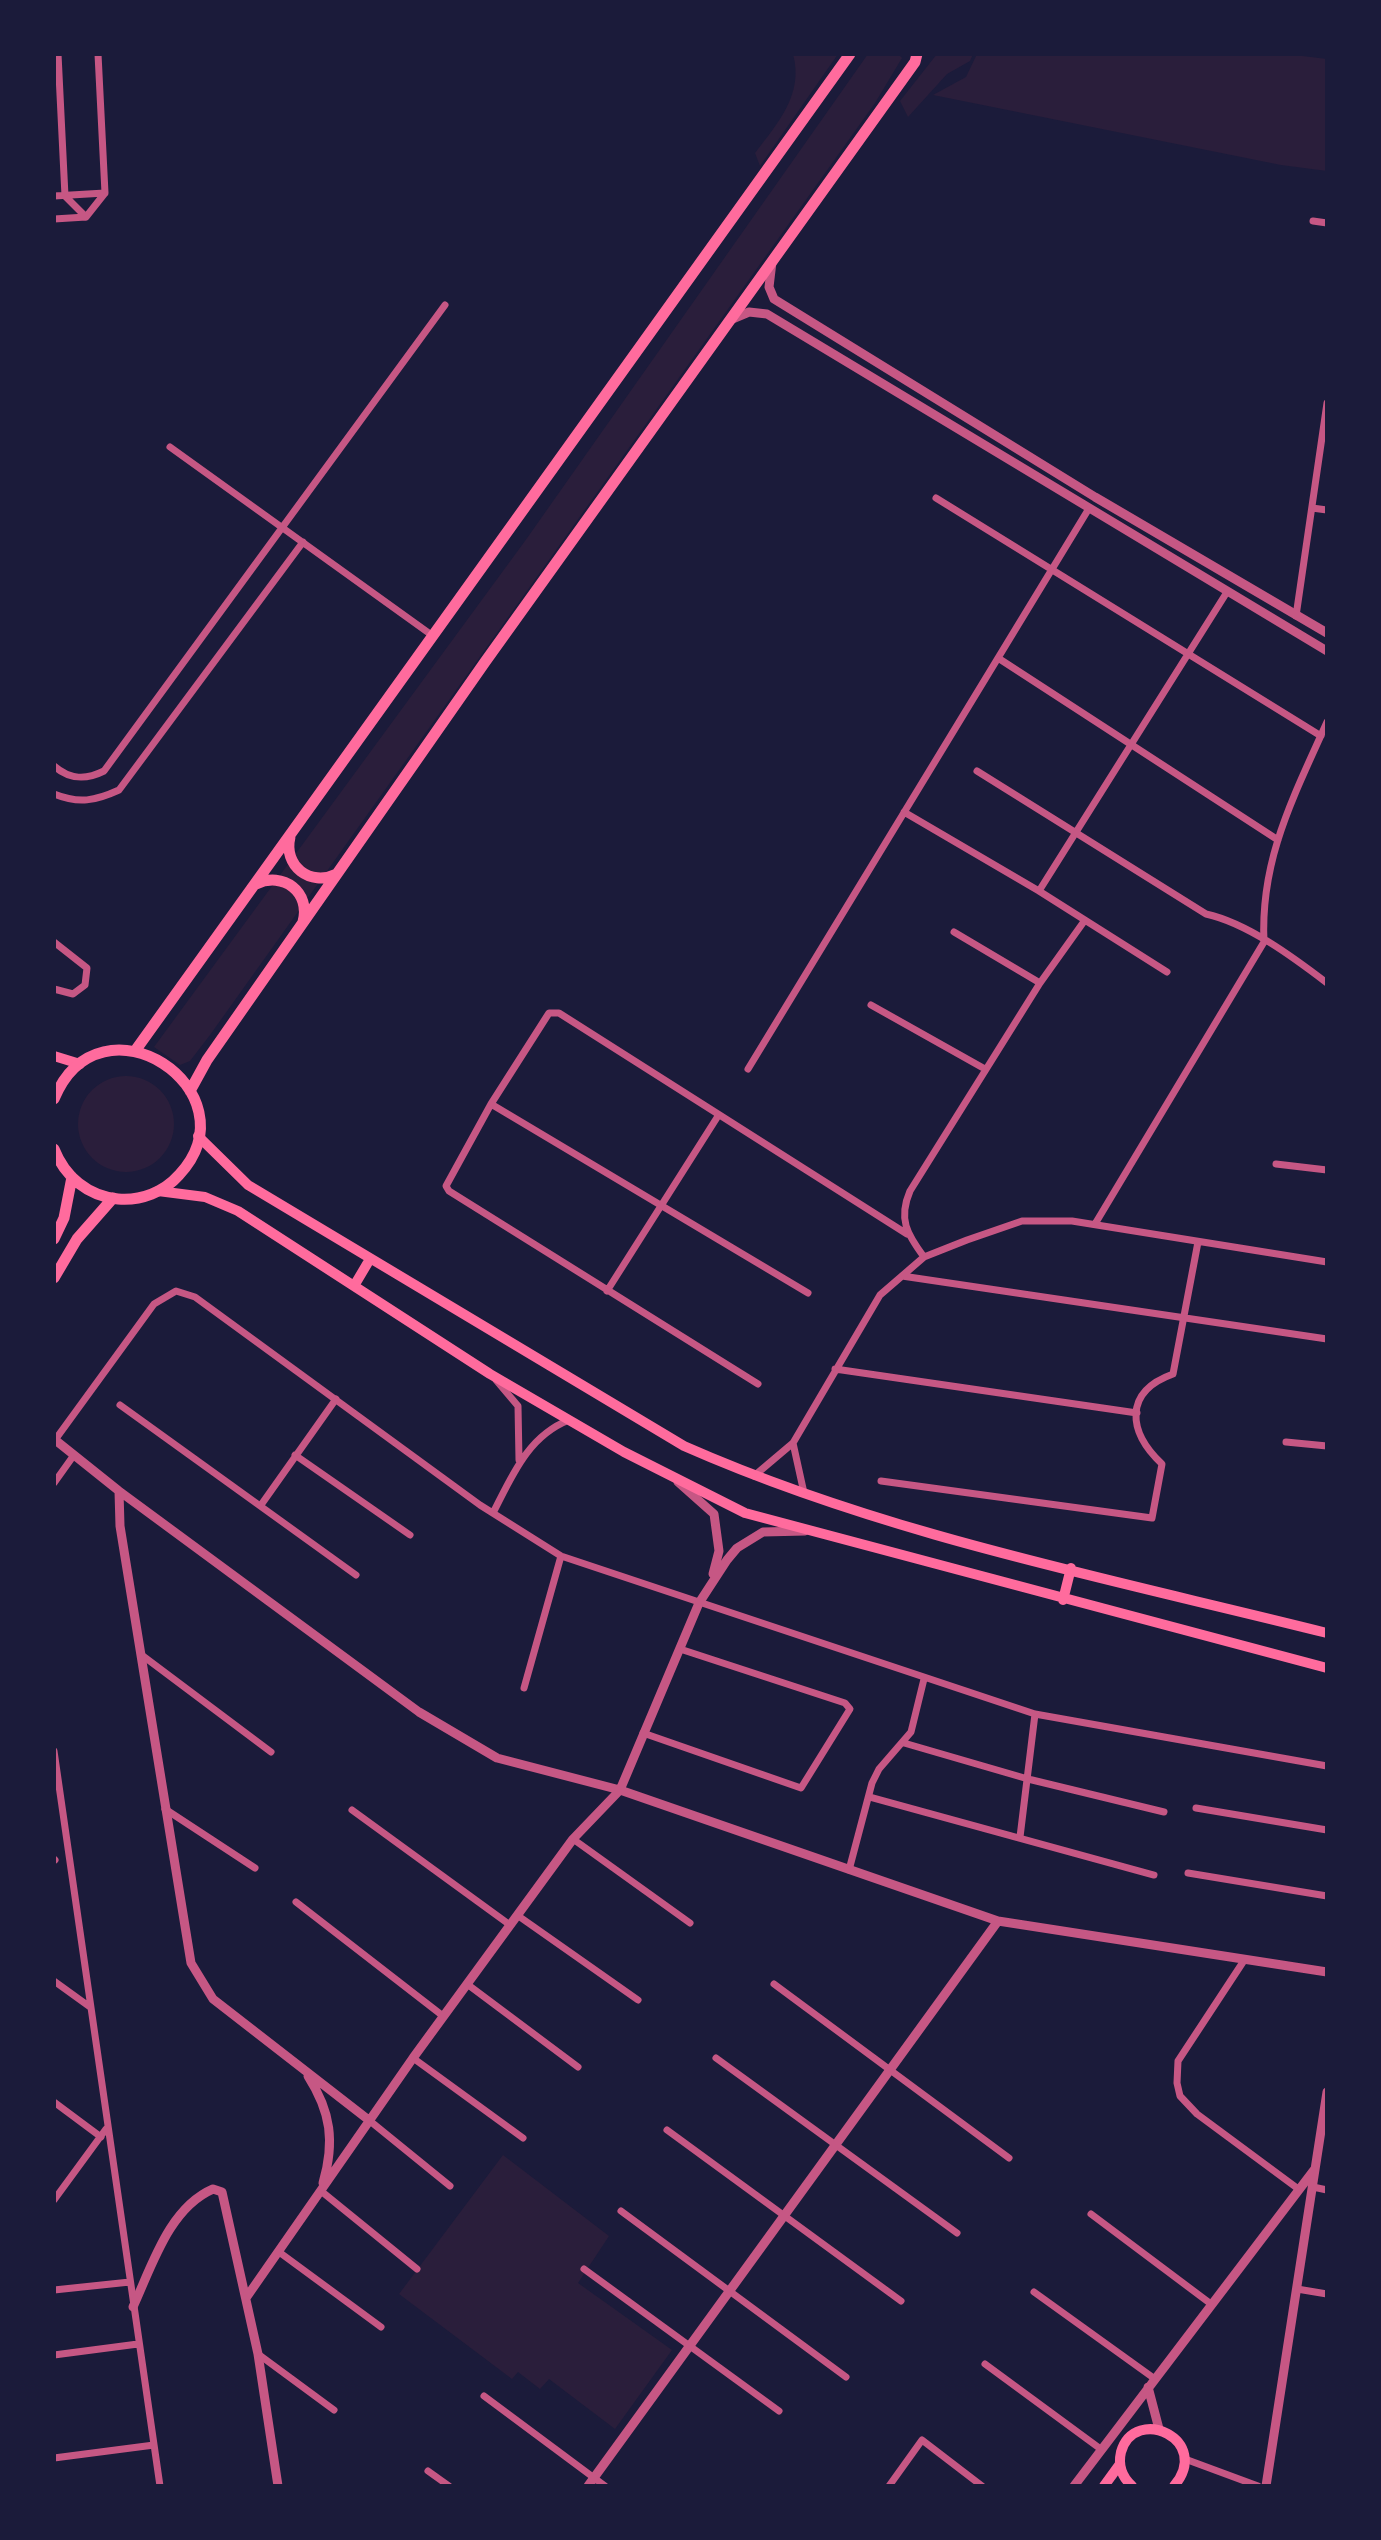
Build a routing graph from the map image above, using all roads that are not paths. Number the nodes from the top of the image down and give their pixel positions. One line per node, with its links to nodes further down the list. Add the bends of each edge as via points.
1 (58, 54): 7 (street)
2 (98, 54): 5 (street)
3 (850, 54): 30 (main road)
4 (916, 56): 12 (main road)
5 (105, 193): 7 (street); 8 (street)
6 (54, 196): 7 (street)
7 (65, 196): 8 (street)
8 (86, 217): 9 (street)
9 (54, 219)
10 (1313, 221): 11 (street)
11 (1327, 223)
12 (772, 259): 14 (main road); 18 (street, via 769,287 774,299)
13 (445, 305): 23 (street)
14 (727, 322): 21 (street, via 749,312 767,314); 44 (main road)
15 (1327, 403): 16 (street)
16 (1326, 410): 20 (street)
17 (170, 447): 23 (street)
18 (1095, 497): 21 (street); 27 (street)
19 (936, 498): 25 (street)
20 (1312, 508): 22 (street); 27 (street)
21 (1088, 510): 25 (street); 26 (street)
22 (1327, 510)
23 (284, 529): 24 (street); 37 (street, via 104,771 75,778)
24 (303, 542): 30 (street); 39 (street, via 119,790 96,800 71,801)
25 (1052, 568): 32 (street); 33 (street)
26 (1227, 592): 28 (street); 32 (street)
27 (1296, 616): 28 (street); 29 (street)
28 (1294, 632): 31 (street)
29 (1327, 633)
30 (433, 636): 42 (main road)
31 (1327, 651)
32 (1189, 654): 35 (street); 36 (street)
33 (998, 658): 36 (street); 40 (street)
34 (1327, 722): 35 (street)
35 (1321, 736): 43 (street)
36 (1131, 745): 41 (street); 43 (street)
37 (54, 766)
38 (977, 771): 41 (street)
39 (54, 794)
40 (904, 812): 46 (street); 60 (street)
41 (1076, 833): 46 (street); 51 (street, via 1206,914 1232,921)
42 (290, 836): 44 (main road, via 289,856 301,872 319,878); 45 (main road)
43 (1278, 840): 51 (street, via 1267,868)
44 (337, 874): 48 (main road)
45 (255, 885): 48 (main road, via 274,879 292,885 304,902); 57 (main road)
46 (1039, 891): 47 (street)
47 (1085, 920): 52 (street); 53 (street)
48 (303, 922): 62 (main road)
49 (954, 932): 53 (street)
50 (54, 942): 55 (street, via 87,968 85,985 73,994)
51 (1264, 942): 54 (street); 74 (street)
52 (1167, 972)
53 (1040, 983): 61 (street)
54 (1327, 983)
55 (54, 989)
56 (871, 1005): 61 (street)
57 (135, 1051): 59 (main road, via 112,1051); 62 (main road, via 168,1064)
58 (54, 1056): 59 (main road)
59 (80, 1064): 63 (main road)
60 (748, 1069)
61 (985, 1069): 75 (street, via 910,1191 902,1215)
62 (190, 1091): 66 (main road, via 198,1113)
63 (54, 1099)
64 (491, 1104): 65 (street, via 554,1011); 73 (street); 84 (street, via 446,1186 449,1191)
65 (718, 1116): 73 (street); 75 (street)
66 (198, 1136): 71 (main road, via 185,1169); 79 (main road, via 248,1185)
67 (54, 1149): 70 (main road)
68 (1276, 1164): 69 (street)
69 (1327, 1170)
70 (72, 1177): 72 (main road); 76 (main road)
71 (158, 1191): 72 (main road); 83 (main road, via 205,1197 229,1207)
72 (113, 1198): 82 (main road, via 77,1239)
73 (661, 1205): 84 (street); 85 (street)
74 (1095, 1224): 77 (street); 78 (street, via 1022,1221)
75 (907, 1234): 78 (street)
76 (54, 1239)
77 (1198, 1242): 80 (street); 86 (street)
78 (924, 1257): 81 (street)
79 (370, 1259): 83 (main road); 103 (main road, via 684,1446)
80 (1327, 1262)
81 (901, 1276): 86 (street); 88 (street, via 880,1295)
82 (54, 1278)
83 (354, 1286): 89 (main road)
84 (607, 1291): 90 (street)
85 (808, 1293)
86 (1184, 1317): 87 (street); 93 (street, via 1173,1374 1146,1390)
87 (1327, 1339)
88 (835, 1369): 93 (street); 97 (street)
89 (490, 1374): 94 (main road); 101 (street, via 518,1406)
90 (758, 1384)
91 (336, 1399): 95 (street, via 195,1297 176,1291 154,1304); 100 (street); 109 (street)
92 (120, 1405): 108 (street)
93 (1137, 1413): 104 (street, via 1141,1445 1162,1464 1155,1513 1145,1520)
94 (569, 1420): 101 (street, via 552,1426); 102 (main road)
95 (55, 1439): 99 (street)
96 (1286, 1442): 98 (street)
97 (793, 1443): 103 (street); 107 (street)
98 (1327, 1446)
99 (74, 1455): 105 (street); 106 (street)
100 (295, 1455): 108 (street); 111 (street)
101 (519, 1462): 109 (street)
102 (670, 1476): 110 (main road, via 745,1513); 115 (street, via 714,1514 719,1551)
103 (753, 1477): 107 (main road)
104 (881, 1481)
105 (54, 1483)
106 (119, 1491): 120 (street, via 120,1526); 131 (street, via 462,1740 497,1758)
107 (804, 1493): 113 (main road, via 923,1531)
108 (261, 1505): 114 (street)
109 (493, 1513): 112 (street)
110 (805, 1531): 115 (street, via 754,1536 737,1548); 116 (main road)
111 (410, 1535)
112 (561, 1556): 117 (street); 123 (street)
113 (1071, 1568): 116 (main road); 118 (main road)
114 (356, 1575)
115 (710, 1585): 117 (street)
116 (1063, 1600): 121 (main road)
117 (699, 1603): 119 (street); 122 (street)
118 (1327, 1633)
119 (680, 1649): 125 (street); 125 (street, via 850,1709 801,1788)
120 (143, 1656): 128 (street); 134 (street)
121 (1327, 1668)
122 (924, 1679): 124 (street); 126 (street)
123 (524, 1688)
124 (1035, 1714): 129 (street); 130 (street)
125 (643, 1733): 131 (street)
126 (904, 1743): 130 (street); 132 (street, via 879,1769)
127 (54, 1751): 156 (street)
128 (271, 1752)
129 (1327, 1766)
130 (1028, 1779): 136 (street); 138 (street)
131 (620, 1790): 139 (street); 141 (street)
132 (870, 1797): 138 (street); 141 (street)
133 (1196, 1808): 137 (street)
134 (165, 1809): 140 (street); 162 (street, via 191,1963 203,1986)
135 (352, 1810): 149 (street)
136 (1164, 1812)
137 (1327, 1830)
138 (1020, 1837): 143 (street)
139 (573, 1839): 146 (street); 148 (street)
140 (255, 1868)
141 (849, 1870): 147 (street)
142 (1188, 1873): 144 (street)
143 (1154, 1875)
144 (1327, 1896)
145 (296, 1902): 157 (street)
146 (517, 1915): 149 (street); 155 (street)
147 (998, 1921): 150 (street); 161 (street)
148 (690, 1923)
149 (510, 1925): 153 (street)
150 (1245, 1959): 151 (street); 175 (street, via 1178,2061 1177,2083 1180,2096 1197,2114)
151 (1327, 1972)
152 (54, 1981): 156 (street)
153 (467, 1984): 157 (street); 160 (street)
154 (774, 1984): 161 (street)
155 (638, 2000)
156 (90, 2007): 166 (street)
157 (443, 2016): 158 (street)
158 (413, 2058): 165 (street); 169 (street)
159 (716, 2058): 170 (street)
160 (578, 2067)
161 (892, 2068): 170 (street); 171 (street)
162 (304, 2070): 165 (street); 177 (street, via 331,2125 330,2160)
163 (1327, 2095): 172 (street)
164 (54, 2102): 168 (street)
165 (370, 2121): 173 (street); 177 (street)
166 (106, 2129): 168 (street); 186 (street)
167 (667, 2130): 181 (street)
168 (101, 2137): 178 (street)
169 (523, 2138)
170 (836, 2143): 181 (street); 182 (street)
171 (1009, 2158)
172 (1314, 2170): 174 (street); 175 (street)
173 (450, 2186)
174 (1313, 2187): 176 (street); 187 (street)
175 (1297, 2188): 194 (street)
176 (1327, 2190)
177 (321, 2191): 183 (street); 184 (street)
178 (54, 2200)
179 (621, 2211): 189 (street)
180 (1091, 2214): 194 (street)
181 (783, 2215): 189 (street); 193 (street)
182 (957, 2233)
183 (279, 2252): 192 (street); 196 (street)
184 (417, 2269)
185 (584, 2269): 198 (street)
186 (130, 2282): 188 (street); 195 (street)
187 (1297, 2289): 191 (street); 226 (street)
188 (54, 2290)
189 (729, 2290): 198 (street); 202 (street)
190 (1034, 2292): 203 (street)
191 (1327, 2294)
192 (246, 2298): 195 (street, via 222,2192 213,2189 179,2216); 199 (street)
193 (901, 2301)
194 (1211, 2304): 203 (street)
195 (133, 2307): 197 (street)
196 (381, 2327)
197 (138, 2344): 200 (street); 208 (street)
198 (690, 2344): 206 (street); 214 (street)
199 (258, 2354): 205 (street); 216 (street)
200 (54, 2355)
201 (985, 2364): 209 (street)
202 (846, 2377)
203 (1152, 2383): 207 (street); 209 (street)
204 (484, 2396): 214 (street)
205 (334, 2410)
206 (779, 2411)
207 (1159, 2429): 211 (main road, via 1177,2440); 212 (main road, via 1131,2437)
208 (154, 2445): 210 (street); 215 (street)
209 (1102, 2450): 221 (street)
210 (54, 2458)
211 (1185, 2459): 224 (main road); 225 (street)
212 (1120, 2464): 222 (main road); 223 (main road)
213 (428, 2471): 217 (street)
214 (591, 2482): 218 (street)
215 (160, 2486)
216 (278, 2486)
217 (449, 2486)
218 (605, 2486)
219 (889, 2486): 220 (street, via 922,2440)
220 (982, 2486)
221 (1074, 2486)
222 (1104, 2486)
223 (1132, 2486)
224 (1174, 2486)
225 (1258, 2486)
226 (1266, 2486)

